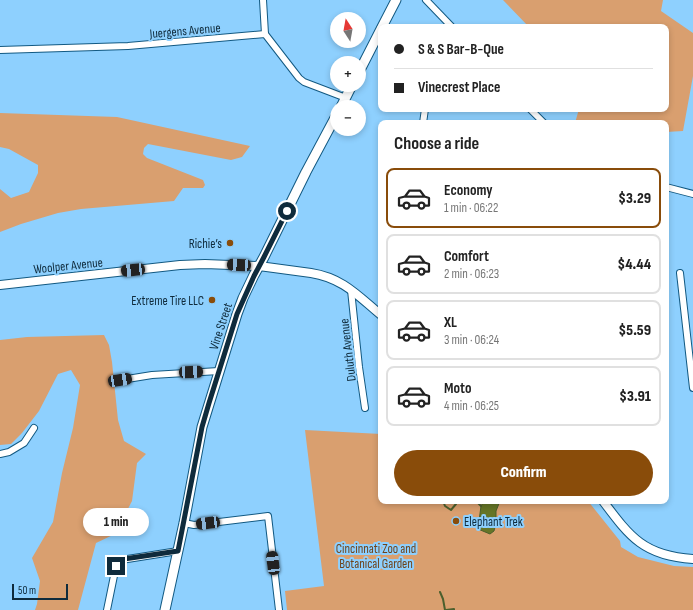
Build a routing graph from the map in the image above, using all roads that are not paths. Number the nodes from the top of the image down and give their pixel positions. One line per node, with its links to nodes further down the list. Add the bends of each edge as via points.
1 (263, 0): 6 (street)
2 (396, 0): 4 (main road)
3 (426, 0): 5 (street)
4 (384, 24)
5 (449, 24)
6 (265, 34): 8 (street, Juergens Avenue, via 128,46); 11 (street, via 304,82)
7 (378, 36): 9 (main road)
8 (0, 50)
9 (366, 59)
10 (349, 92): 11 (main road)
11 (346, 98)
12 (533, 112): 13 (street)
13 (541, 120)
14 (330, 127): 17 (main road, Vine Street)
15 (669, 188): 16 (street)
16 (693, 194)
17 (259, 266): 19 (street, Woolper Avenue, via 180,265); 20 (street, Woolper Avenue, via 319,274 334,279); 22 (main road, Vine Street, via 243,298)
18 (680, 273): 24 (street)
19 (0, 285)
20 (351, 290): 21 (street, Woolper Avenue); 25 (street, Duluth Avenue)
21 (378, 312)
22 (219, 371): 23 (street, via 152,375); 29 (main road, Vine Street, via 202,427)
23 (120, 380)
24 (693, 388)
25 (365, 408)
26 (34, 428): 27 (street, via 24,443)
27 (0, 454)
28 (604, 504): 31 (street, via 623,528 641,544 666,555)
29 (184, 523): 30 (main road, Vine Street); 34 (street, via 194,525 268,516)
30 (178, 551): 32 (street, via 121,560 116,566); 33 (main road, Vine Street)
31 (693, 559)
32 (107, 610)
33 (165, 610)
34 (279, 610)

